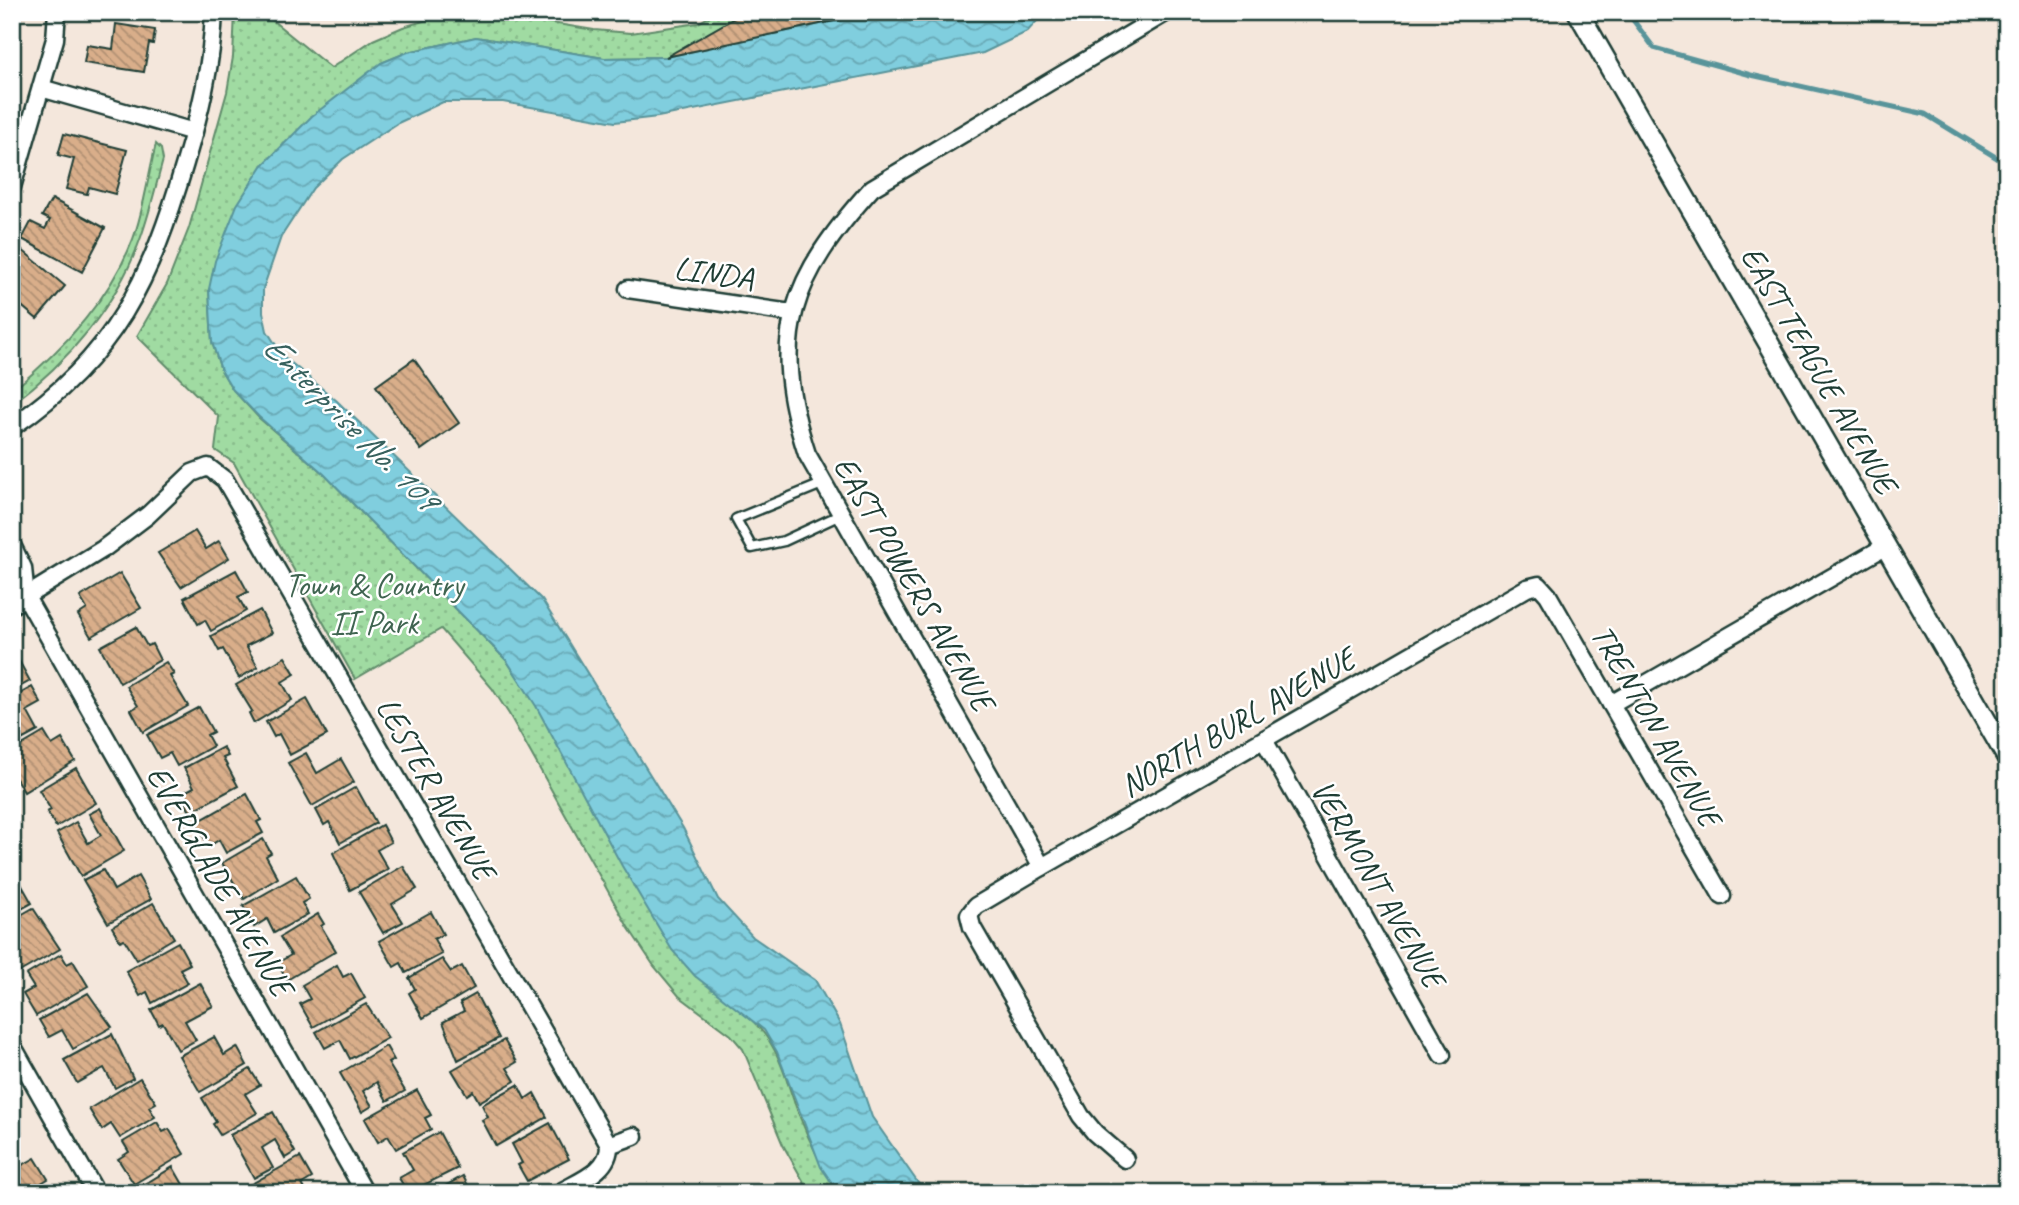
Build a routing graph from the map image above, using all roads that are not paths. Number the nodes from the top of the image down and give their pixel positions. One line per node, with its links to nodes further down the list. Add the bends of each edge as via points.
1 (57, 12): 5 (street)
2 (214, 12): 6 (street, via 212,50)
3 (1167, 12): 9 (street, via 872,188 812,265)
4 (1578, 12): 14 (street, EAST TEAGUE AVENUE)
5 (41, 88): 6 (street); 7 (street)
6 (194, 132): 10 (street, via 159,247 123,316 75,376)
7 (12, 187)
8 (628, 289): 9 (street, LINDA)
9 (791, 313): 11 (street, EAST POWERS AVENUE, via 790,383 796,421)
10 (12, 427)
11 (822, 484): 12 (street, EAST POWERS AVENUE); 12 (lane, via 736,519 752,548 784,541)
12 (840, 514): 20 (street, EAST POWERS AVENUE)
13 (12, 545): 16 (street, EVERGLADE AVENUE, via 23,568)
14 (1886, 546): 17 (street); 19 (street, EAST TEAGUE AVENUE)
15 (1539, 585): 17 (street, TRENTON AVENUE); 18 (street, NORTH BURL AVENUE)
16 (17, 597): 25 (street, LESTER AVENUE, via 103,549 192,473 208,467 225,480); 28 (street, EVERGLADE AVENUE)
17 (1611, 704): 21 (street, TRENTON AVENUE)
18 (1264, 740): 20 (street, NORTH BURL AVENUE); 23 (street, VERMONT AVENUE)
19 (2007, 757)
20 (1042, 867): 26 (street, NORTH BURL AVENUE, via 976,906 969,915 972,926 1081,1116)
21 (1721, 896)
22 (12, 1045): 27 (street)
23 (1442, 1055)
24 (634, 1136): 25 (street)
25 (609, 1145): 29 (street, via 604,1166)
26 (1125, 1159)
27 (96, 1193)
28 (365, 1193)
29 (559, 1193)

